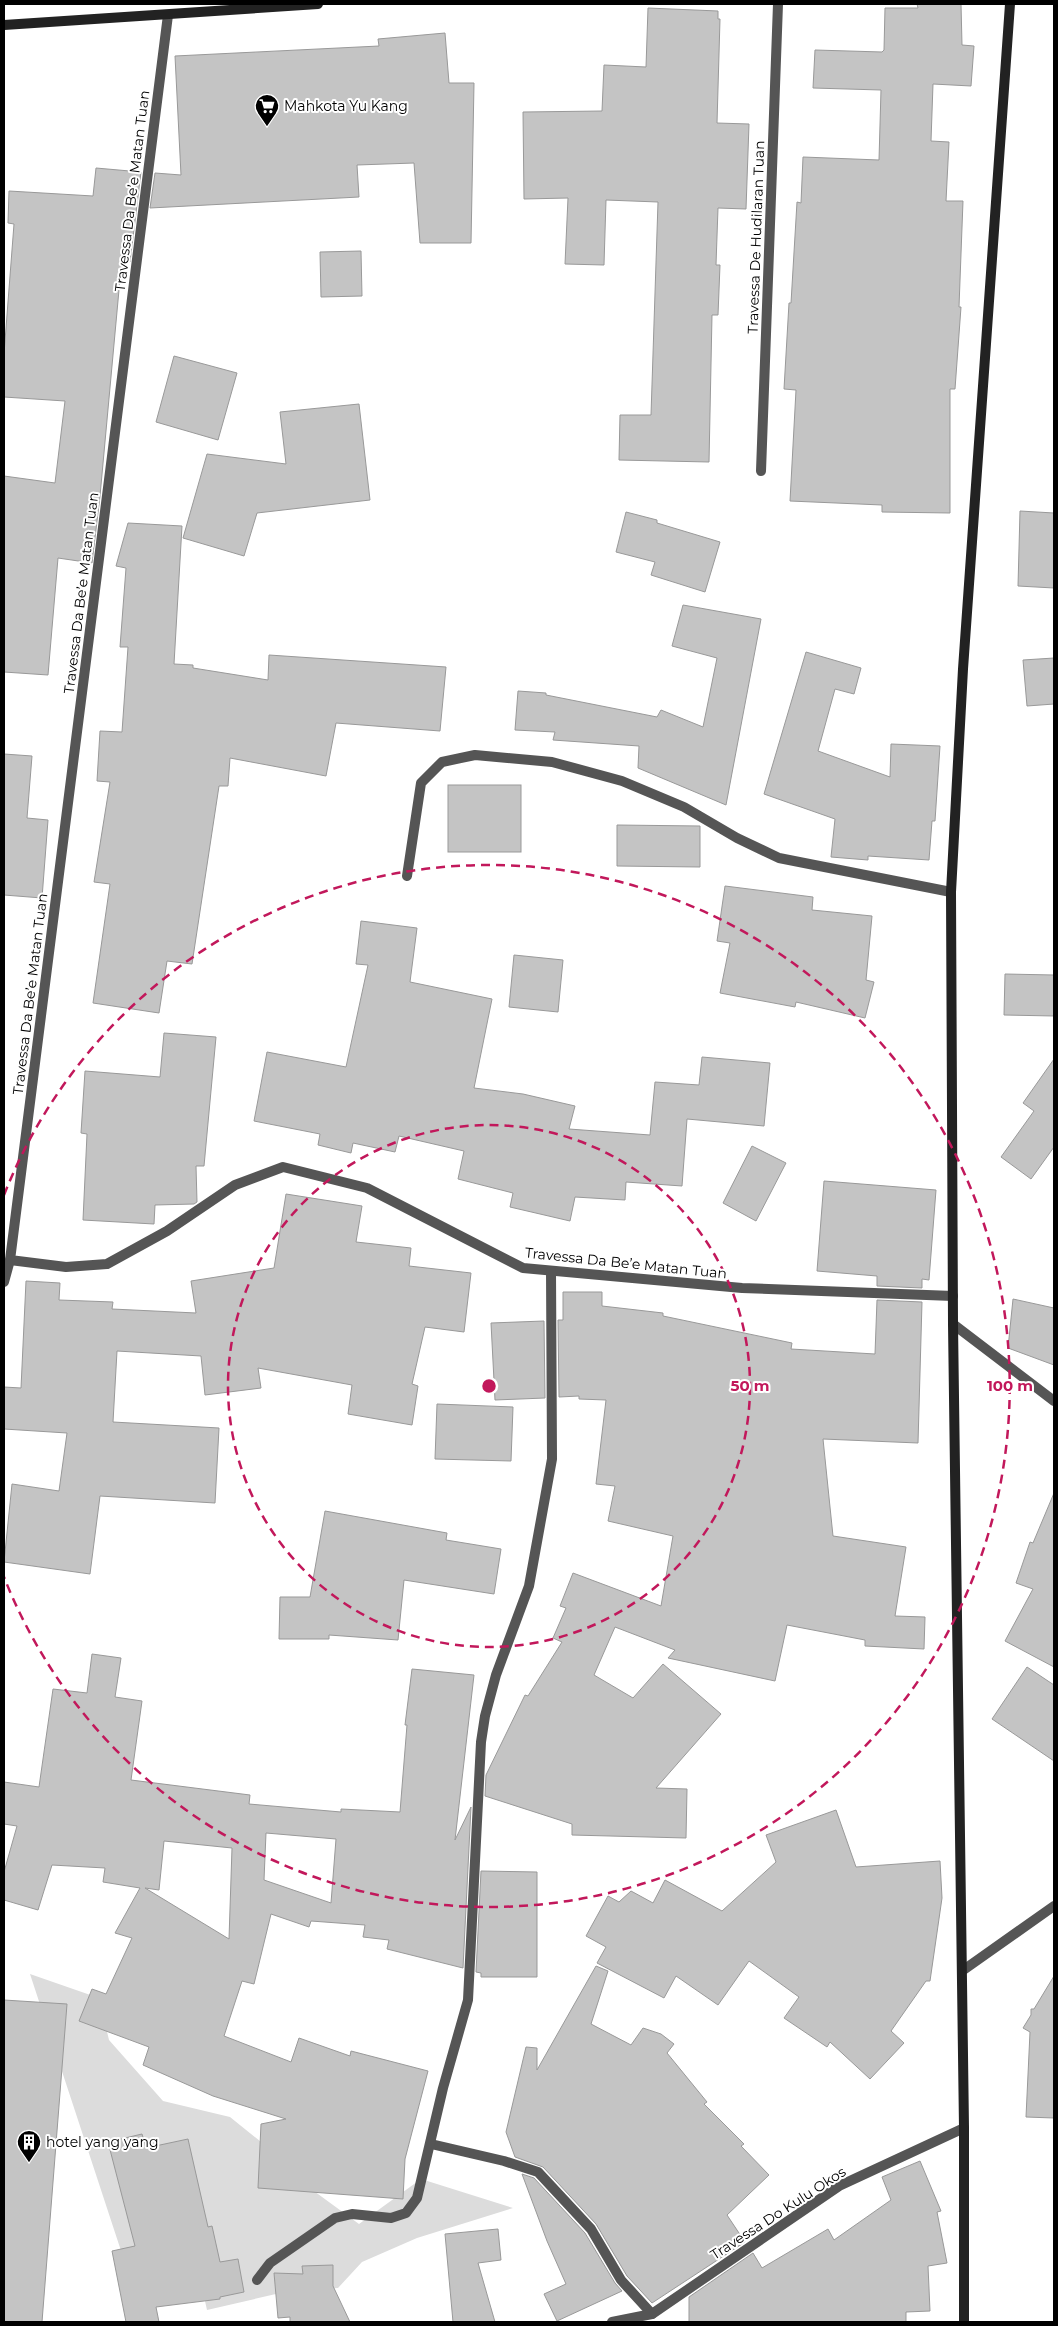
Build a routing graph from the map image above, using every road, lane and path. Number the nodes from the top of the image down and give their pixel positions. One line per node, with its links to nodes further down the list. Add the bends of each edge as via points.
1 (318, 4): 4 (main road)
2 (778, 4): 6 (street, Travessa De Hudilaran Tuan)
3 (1010, 4): 8 (main road, via 963,669)
4 (168, 15): 5 (main road); 9 (street, Travessa Da Be’e Matan Tuan)
5 (4, 25)
6 (761, 471)
7 (407, 876): 8 (street, via 421,783 442,762 475,755 552,762 622,781 684,807 736,838 780,858)
8 (951, 892): 12 (main road)
9 (10, 1260): 10 (street, Travessa Da Be’e Matan Tuan, via 66,1267 107,1264 167,1231 235,1185 283,1167 367,1188 523,1268); 11 (street)
10 (551, 1271): 12 (street, Travessa Da Be’e Matan Tuan, via 742,1288); 18 (street, via 552,1459 530,1586 496,1675 485,1716 468,2000)
11 (4, 1282)
12 (953, 1296): 13 (main road)
13 (953, 1324): 14 (street); 16 (main road)
14 (1054, 1401)
15 (1054, 1906): 16 (street)
16 (962, 1971): 17 (main road)
17 (964, 2128): 20 (street, Travessa Do Kulu Okos, via 839,2186); 22 (main road)
18 (431, 2144): 19 (street, via 417,2198 406,2213 391,2218 352,2214 335,2218 270,2263); 20 (street, via 538,2172 592,2229 621,2280)
19 (257, 2280)
20 (652, 2314): 21 (street, Travessa Do Kulu Okos)
21 (612, 2322)
22 (964, 2322)

